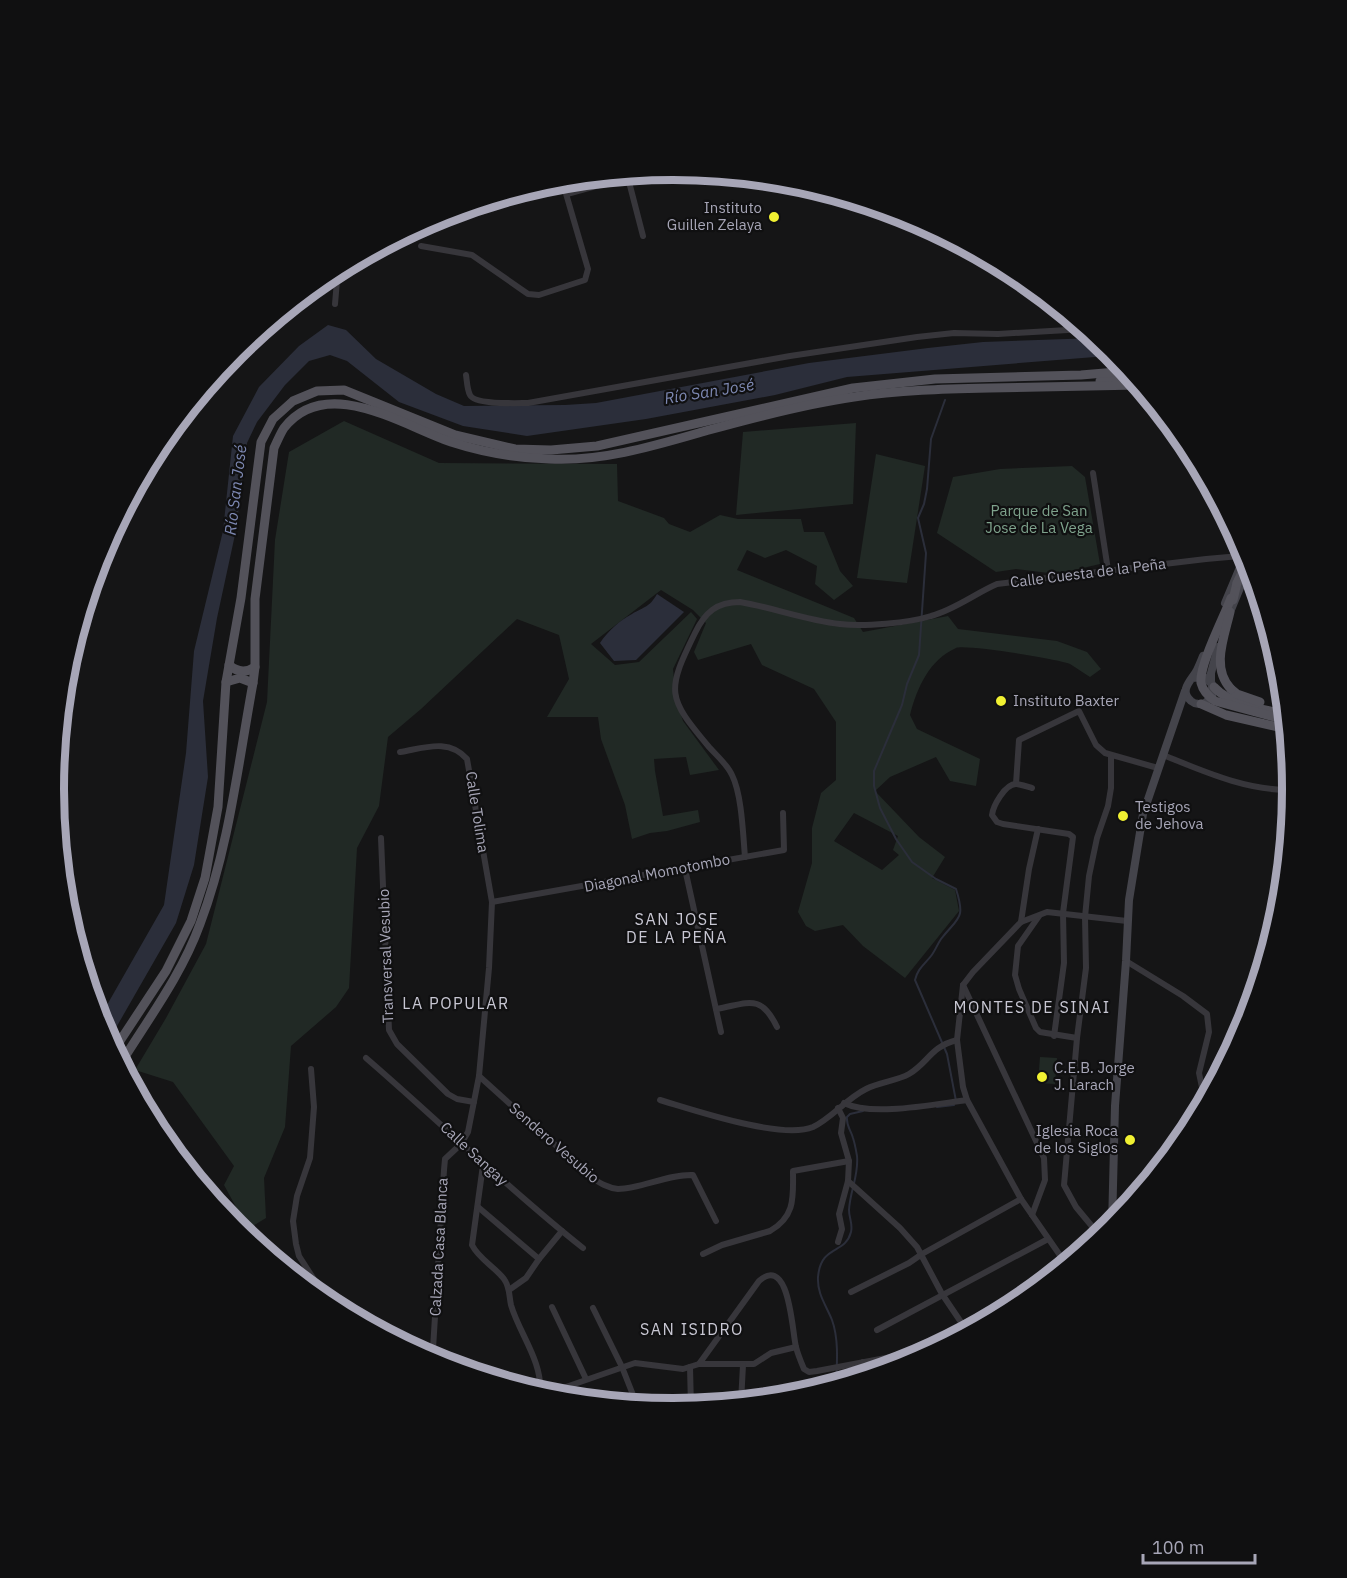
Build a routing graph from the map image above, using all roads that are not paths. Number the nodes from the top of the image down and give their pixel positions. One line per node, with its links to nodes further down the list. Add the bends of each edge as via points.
1 (629, 182): 5 (street)
2 (606, 184): 4 (street)
3 (566, 190): 4 (street)
4 (567, 194): 6 (street, via 588,269 585,280 539,295 528,294 472,255)
5 (643, 236)
6 (421, 246)
7 (337, 282): 8 (street)
8 (335, 304)
9 (1073, 330): 11 (street, via 917,336 528,403 475,400 470,395)
10 (1117, 372): 12 (main road)
11 (466, 375)
12 (1081, 375): 14 (main road); 24 (main road, via 935,379 853,388 597,446 551,450 515,449 455,435 344,390 317,391 286,407 273,419 261,442)
13 (1123, 379): 14 (main road)
14 (1108, 380): 16 (main road)
15 (1129, 385): 16 (main road)
16 (1083, 386): 25 (main road, via 930,390 854,397 759,416 630,451 551,460 514,457 453,442 368,410 341,403 321,404 300,413 284,429 274,448 255,599)
17 (1093, 473): 19 (street)
18 (1236, 556): 19 (street, Calle Cuesta de la Peña)
19 (1108, 570): 47 (street, Calle Cuesta de la Peña, via 997,584 945,612 869,624 840,624 764,606 729,602 716,606 700,624 674,684 683,715 732,776)
20 (1242, 571): 26 (main road)
21 (1242, 572): 23 (main road, bridge)
22 (1242, 573): 29 (main road, via 1222,633 1211,673)
23 (1237, 583): 32 (main road, bridge, via 1220,666 1222,678 1237,694); 35 (main road, bridge, via 1203,667 1202,683 1215,701)
24 (229, 665): 25 (main road, via 243,671); 27 (main road)
25 (255, 667): 28 (main road)
26 (1192, 678): 29 (main road, via 1200,676); 30 (main road)
27 (226, 682): 28 (main road, via 240,678); 63 (main road, via 218,807 205,878 191,921 166,971)
28 (253, 684): 64 (main road, via 215,881 200,926 176,977)
29 (1212, 684): 31 (main road, via 1212,697); 34 (main road, via 1226,698)
30 (1185, 691): 31 (main road, via 1190,700); 33 (main road)
31 (1200, 704): 33 (main road); 36 (main road, via 1226,715)
32 (1277, 708)
33 (1178, 712): 39 (main road)
34 (1277, 712)
35 (1278, 718)
36 (1279, 727)
37 (400, 752): 49 (street, Calle Tolima, via 452,746 467,759)
38 (1110, 755): 40 (street); 41 (street, via 1096,745 1078,711 1018,740); 52 (street, via 1109,797 1089,876)
39 (1163, 755): 40 (main road); 43 (street, via 1227,780)
40 (1158, 768): 53 (main road, via 1143,814)
41 (1016, 784): 42 (street); 45 (street, via 996,802 992,815 1003,824)
42 (1032, 789)
43 (1282, 790)
44 (783, 813): 47 (street, Diagonal Momotombo, via 785,850)
45 (1038, 829): 50 (street, via 1073,837); 54 (street)
46 (381, 838): 71 (street, Transversal Vesubio, via 389,1030 397,1044 448,1094)
47 (745, 857): 48 (street, Diagonal Momotombo)
48 (685, 869): 49 (street, Diagonal Momotombo); 57 (street)
49 (492, 902): 67 (street, Calzada Casa Blanca)
50 (1063, 913): 51 (street); 52 (street); 60 (street, via 1064,963)
51 (1040, 915): 54 (street); 60 (street, via 1018,946 1015,975 1036,1028)
52 (1085, 917): 53 (street); 61 (street, via 1086,968)
53 (1127, 921): 55 (main road)
54 (1022, 922): 56 (street)
55 (1126, 961): 68 (street, via 1207,1014 1209,1032 1199,1072); 79 (main road, via 1116,1106)
56 (963, 985): 62 (street); 80 (street, via 1044,1158 1045,1180)
57 (716, 1009): 58 (street, via 756,1002 764,1006); 59 (street)
58 (777, 1026)
59 (721, 1032)
60 (1054, 1036): 61 (street)
61 (1077, 1038): 82 (street, via 1064,1185)
62 (955, 1040): 70 (street); 72 (street, via 941,1045 909,1074 867,1088)
63 (120, 1041)
64 (126, 1055)
65 (366, 1058): 73 (street, Calle Sangay)
66 (311, 1069): 91 (street, via 314,1107 310,1158 293,1221 299,1256)
67 (479, 1076): 71 (street, Calzada Casa Blanca); 81 (street, Sendero Vesubio, via 605,1186 619,1189 693,1175)
68 (1203, 1090)
69 (660, 1100): 72 (street, via 768,1128 797,1131 817,1125)
70 (967, 1100): 72 (street, via 876,1109); 77 (street)
71 (474, 1102): 73 (street, Calzada Casa Blanca, via 468,1132)
72 (841, 1106): 74 (street, via 841,1133)
73 (461, 1144): 75 (street, Calle Sangay); 100 (street, Calzada Casa Blanca, via 445,1159)
74 (849, 1161): 76 (street); 87 (street, via 793,1171 792,1208 777,1227)
75 (483, 1165): 78 (street); 83 (street, Calle Sangay)
76 (848, 1181): 85 (street, via 839,1214 843,1229); 88 (street, via 900,1228)
77 (1021, 1199): 80 (street); 88 (street)
78 (478, 1207): 90 (street); 92 (street, via 472,1245 505,1280)
79 (1114, 1209)
80 (1032, 1215): 84 (street)
81 (716, 1221)
82 (1094, 1229)
83 (562, 1231): 86 (street, Calle Sangay); 90 (street)
84 (1048, 1239): 89 (street); 94 (street)
85 (838, 1242)
86 (584, 1248)
87 (703, 1254)
88 (922, 1254): 93 (street); 94 (street)
89 (1062, 1258)
90 (539, 1259): 92 (street, via 526,1278)
91 (315, 1280)
92 (509, 1290): 109 (street)
93 (851, 1292)
94 (942, 1294): 97 (street); 98 (street)
95 (552, 1306): 108 (street)
96 (593, 1308): 105 (street)
97 (963, 1324)
98 (877, 1330)
99 (796, 1347): 102 (street, via 804,1369 809,1372); 103 (street, via 786,1292 778,1279 764,1276); 104 (street, via 771,1353 754,1365)
100 (433, 1349)
101 (899, 1355): 102 (street)
102 (863, 1362): 107 (street)
103 (699, 1364): 104 (street); 106 (street)
104 (743, 1365): 111 (street)
105 (622, 1366): 106 (street, via 635,1363 674,1369); 108 (street); 112 (street)
106 (690, 1367): 113 (street)
107 (861, 1368)
108 (586, 1379): 110 (street)
109 (539, 1382)
110 (564, 1388)
111 (741, 1394)
112 (634, 1397)
113 (691, 1398)

